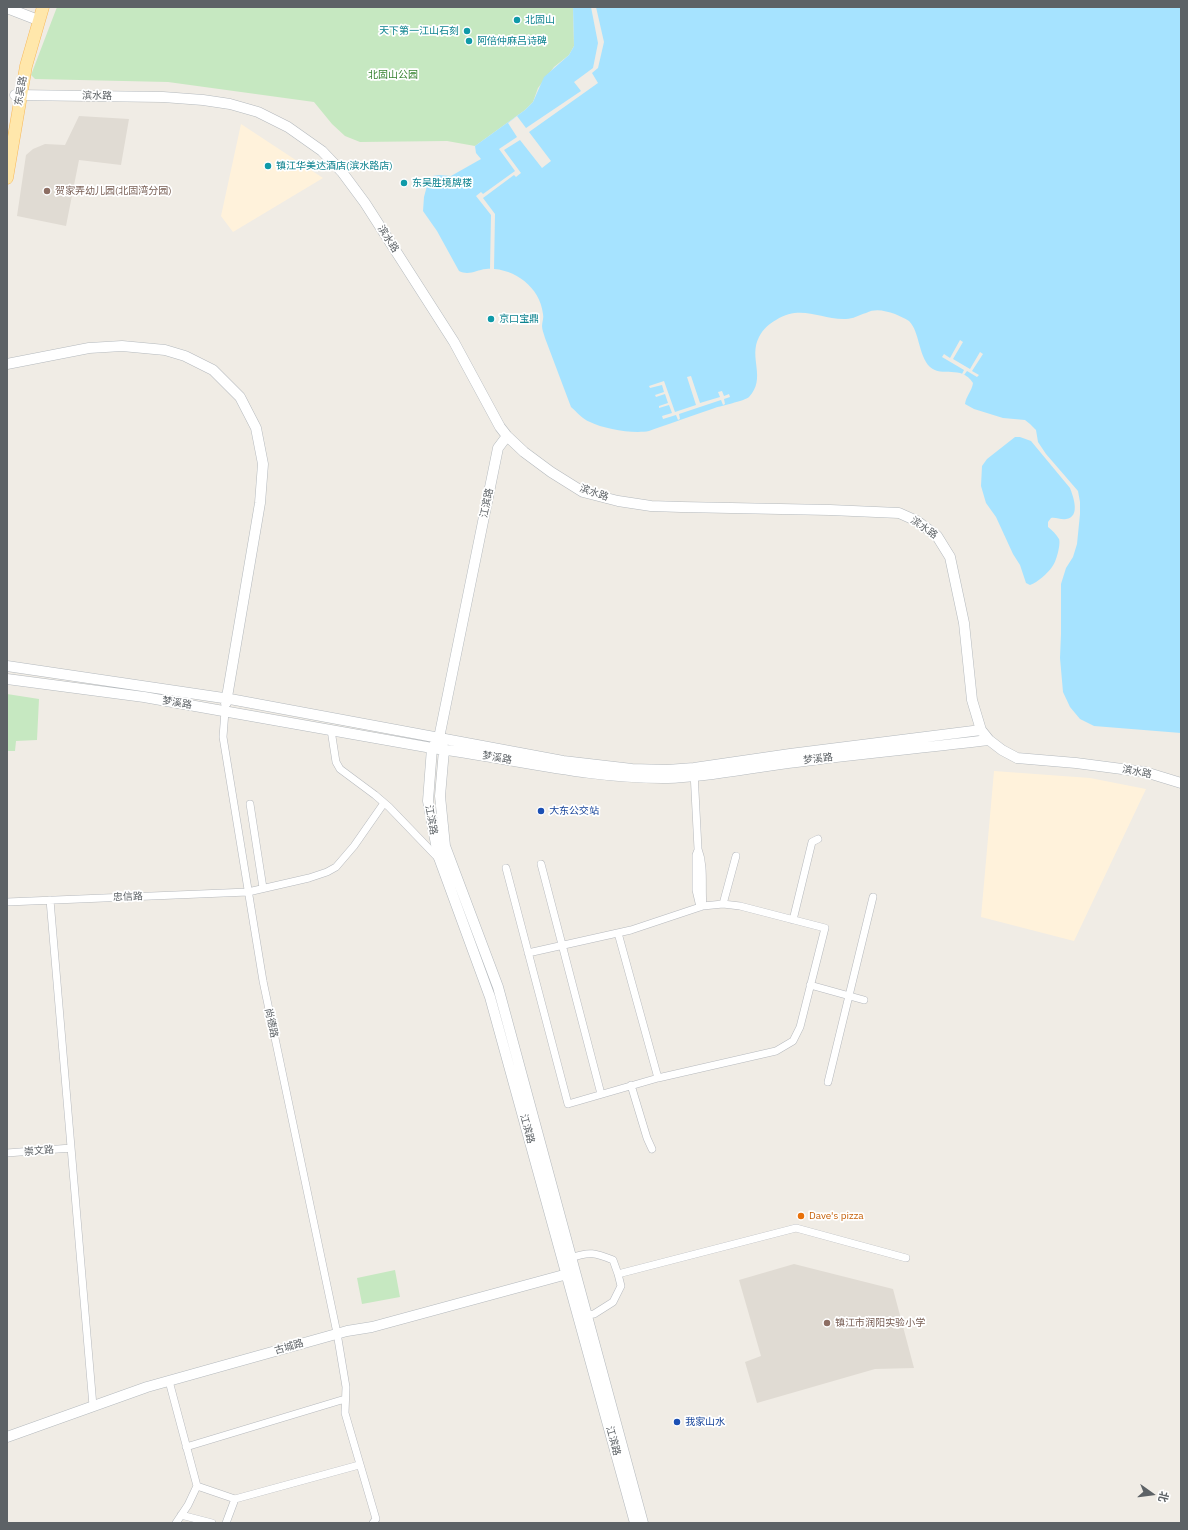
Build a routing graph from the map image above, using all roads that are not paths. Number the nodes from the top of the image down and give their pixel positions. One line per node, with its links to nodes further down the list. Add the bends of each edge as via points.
1 (43, 7): 3 (main road, 东吴路)
2 (7, 8): 3 (main road)
3 (36, 15): 4 (main road, 东吴路, via 20,64)
4 (18, 95): 5 (main road, 东吴路); 6 (main road, 东吴路); 8 (main road, 滨水路, via 203,100 258,112 288,127 322,151 342,172 365,203 454,342)
5 (7, 145)
6 (7, 178)
7 (7, 364): 11 (main road, via 89,348 122,346 165,350 185,356 213,370 240,397 256,428 263,464 260,503)
8 (507, 436): 14 (main road, 滨水路, via 524,452 583,492 618,501 651,506 899,513 917,521 937,536 950,557 964,623 972,700); 15 (main road, 江滨路, via 498,448)
9 (7, 666): 11 (main road, 梦溪路)
10 (7, 679): 12 (main road, 梦溪路, via 144,697)
11 (227, 698): 12 (main road); 15 (main road, 梦溪路)
12 (225, 711): 13 (main road, 梦溪路); 29 (street, 尚德路, via 223,737)
13 (331, 730): 17 (main road, 梦溪路); 21 (street, via 336,762 340,769)
14 (981, 730): 16 (main road, 滨水路); 19 (main road, 梦溪路, via 790,754)
15 (439, 738): 17 (main road, 江滨路); 18 (main road, 江滨路); 19 (main road, 梦溪路, via 563,761)
16 (989, 740): 19 (main road, 梦溪路); 20 (main road, 滨水路, via 1017,758 1145,772)
17 (432, 748): 18 (main road, 梦溪路); 25 (main road, 江滨路, via 428,801)
18 (444, 750): 19 (main road, 梦溪路, via 596,775 668,778); 49 (main road, 江滨路, via 440,796 445,846 498,987)
19 (694, 772): 34 (street, via 698,850 696,890)
20 (1181, 783)
21 (384, 803): 25 (street); 28 (street, 忠信路, via 336,867 309,878)
22 (250, 804): 28 (street)
23 (818, 839): 35 (street, via 812,842)
24 (736, 856): 33 (street)
25 (440, 860): 51 (main road, 江滨路, via 490,997)
26 (541, 864): 37 (street)
27 (506, 868): 38 (street)
28 (263, 888): 29 (street, 忠信路)
29 (248, 892): 31 (street, 忠信路); 54 (street, 尚德路, via 263,981)
30 (873, 897): 40 (street)
31 (50, 900): 32 (street, 忠信路); 46 (street)
32 (7, 902)
33 (723, 904): 34 (street); 35 (street)
34 (701, 906): 36 (street)
35 (794, 920): 39 (street, via 825,928)
36 (618, 933): 37 (street); 42 (street)
37 (562, 945): 38 (street); 45 (street)
38 (528, 953): 45 (street, via 568,1104)
39 (810, 986): 40 (street); 42 (street, via 800,1027 793,1041 776,1051)
40 (848, 996): 41 (street); 43 (street)
41 (864, 1000)
42 (658, 1078): 44 (street)
43 (828, 1082)
44 (631, 1085): 45 (street); 47 (street)
45 (601, 1094)
46 (72, 1148): 48 (street, 崇文路); 57 (street)
47 (652, 1149)
48 (7, 1153)
49 (572, 1258): 51 (main road, 江滨路); 52 (street, via 584,1253 601,1255 613,1260)
50 (906, 1258): 52 (street, via 796,1228)
51 (570, 1274): 53 (main road, 江滨路); 54 (main road, 古城路, via 372,1327); 68 (main road, 江滨路)
52 (618, 1274): 53 (street, via 621,1286 613,1302 594,1314)
53 (587, 1315): 69 (main road, 江滨路)
54 (337, 1333): 55 (main road, 古城路); 56 (street, 尚德路, via 346,1388)
55 (169, 1381): 57 (main road, 古城路); 59 (street)
56 (345, 1399): 59 (street); 60 (street, 尚德路, via 345,1413)
57 (93, 1406): 58 (main road, 古城路)
58 (7, 1437)
59 (186, 1447): 61 (street)
60 (359, 1465): 62 (street); 67 (street, 尚德路, via 376,1519)
61 (196, 1486): 62 (street); 63 (street)
62 (235, 1499): 66 (street)
63 (181, 1515): 64 (street); 65 (street)
64 (176, 1523)
65 (212, 1523)
66 (226, 1523)
67 (373, 1523)
68 (635, 1523)
69 (643, 1523)

